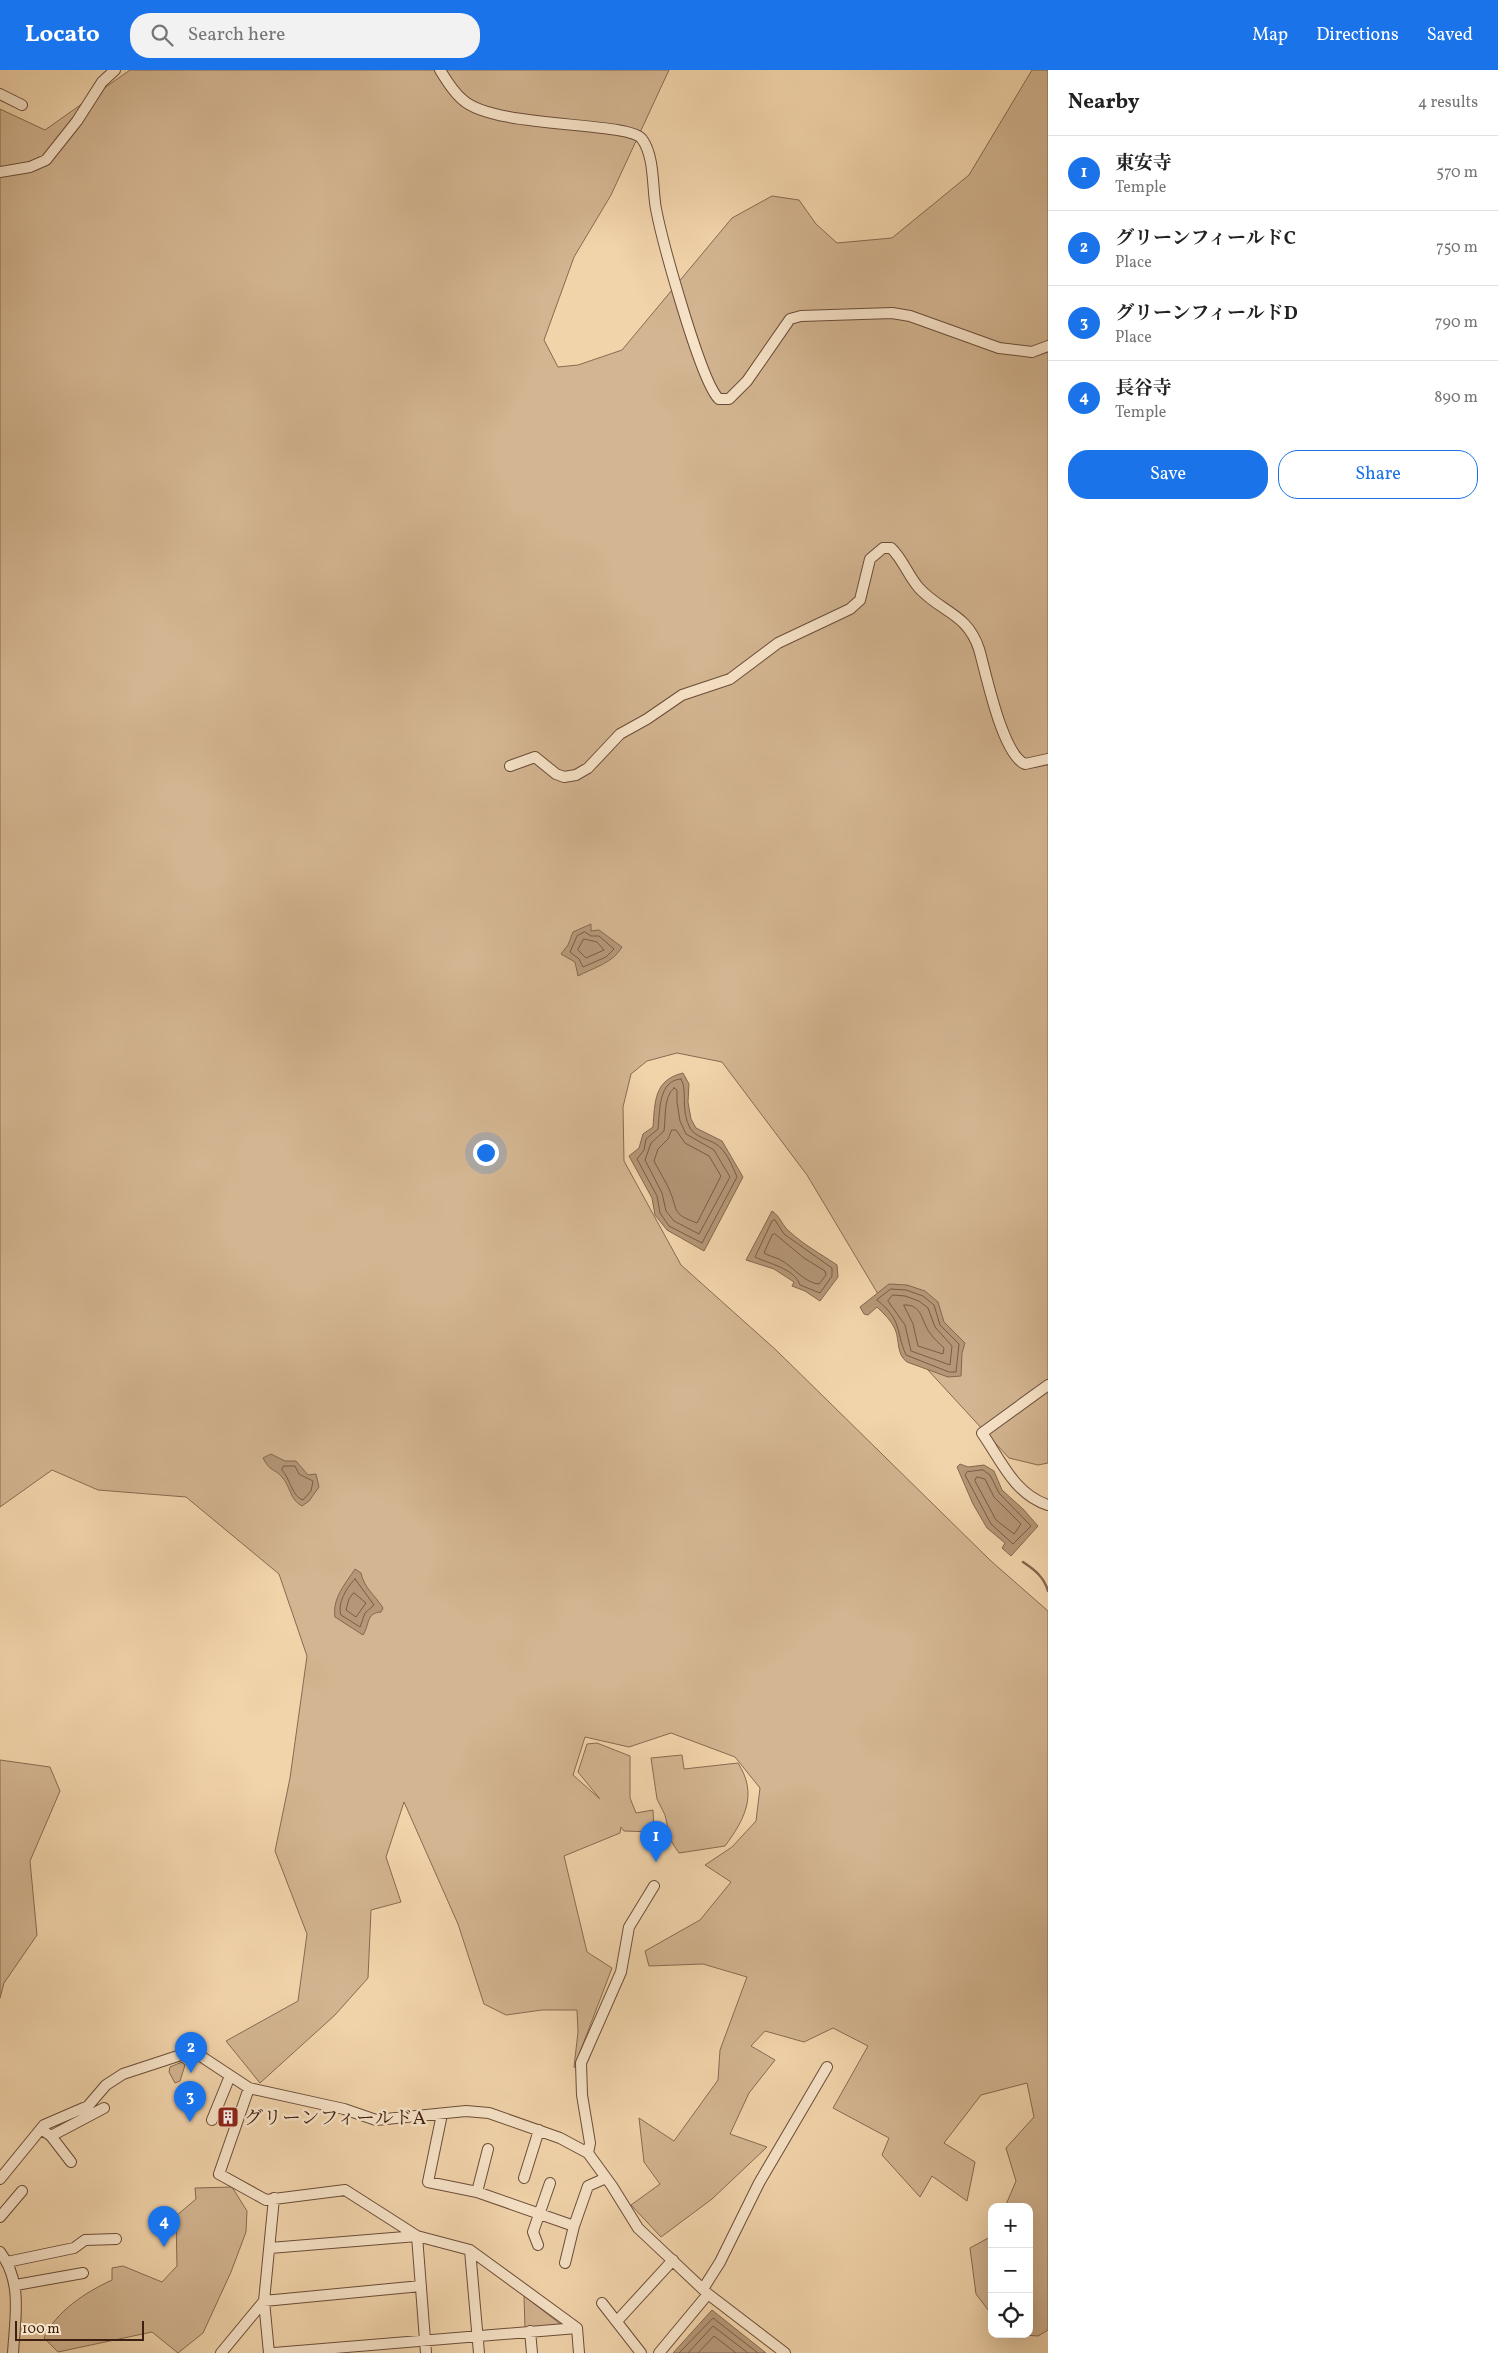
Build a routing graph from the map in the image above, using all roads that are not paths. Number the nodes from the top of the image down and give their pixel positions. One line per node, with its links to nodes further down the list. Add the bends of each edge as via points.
1 (115, 70): 5 (street, via 102,82 46,160 30,167)
2 (440, 70): 6 (street, via 463,101 493,113 552,124 613,129 641,137 649,157 666,250 702,365 710,387 719,399 729,399 747,382 790,319 801,316 892,313 910,316 998,348 1032,352)
3 (0, 94): 4 (street)
4 (22, 105)
5 (0, 172)
6 (1048, 346)
7 (1048, 759): 8 (street, via 1025,764 1014,754 1001,725 969,627 921,591 910,579 897,553 891,548 882,548 870,559 860,600 850,609 778,642 730,680 682,695 620,734 588,768 564,777 535,757)
8 (510, 766)
9 (1048, 1385): 10 (street, via 982,1433 1012,1480 1037,1501)
10 (1048, 1505)
11 (654, 1886): 22 (street, via 629,1927 621,1972 581,2063 582,2096 590,2143)
12 (827, 2068): 46 (street, via 759,2183)
13 (230, 2076): 14 (street); 17 (street); 18 (street, via 193,2051 123,2074 106,2085 88,2106)
14 (249, 2088): 16 (street, via 344,2109 376,2120); 30 (street, via 219,2174 266,2200)
15 (104, 2108): 20 (street)
16 (442, 2114): 19 (street, via 489,2113); 29 (street, via 428,2182)
17 (212, 2120)
18 (41, 2129): 20 (street); 26 (street)
19 (538, 2130): 22 (street); 24 (street)
20 (50, 2136): 23 (street)
21 (488, 2149): 29 (street)
22 (588, 2153): 25 (street)
23 (71, 2162)
24 (524, 2178)
25 (606, 2178): 33 (street, via 588,2186); 40 (street, via 638,2228)
26 (0, 2180)
27 (550, 2182): 31 (street)
28 (22, 2191): 32 (street)
29 (477, 2192): 31 (street)
30 (274, 2198): 34 (street, via 345,2190); 37 (street)
31 (539, 2214): 33 (street); 36 (street, via 533,2232)
32 (0, 2216)
33 (574, 2226): 42 (street)
34 (417, 2236): 37 (street); 38 (street); 45 (street)
35 (116, 2239): 41 (street, via 85,2240 74,2248)
36 (538, 2245)
37 (270, 2248): 47 (street)
38 (470, 2250): 50 (street); 52 (street)
39 (0, 2252): 41 (street)
40 (672, 2260): 46 (street); 49 (street)
41 (7, 2262): 44 (street)
42 (565, 2263)
43 (83, 2273): 44 (street)
44 (16, 2285): 56 (street)
45 (421, 2286): 47 (street); 53 (street)
46 (706, 2292): 65 (street); 66 (street)
47 (264, 2301): 57 (street); 58 (street)
48 (602, 2302): 49 (street)
49 (618, 2320): 64 (street)
50 (577, 2328): 51 (street); 63 (street)
51 (530, 2331): 52 (street); 62 (street)
52 (477, 2336): 53 (street); 61 (street)
53 (425, 2340): 54 (street); 60 (street)
54 (374, 2348): 55 (street)
55 (323, 2351): 59 (street)
56 (12, 2353)
57 (221, 2353)
58 (269, 2353)
59 (274, 2353)
60 (426, 2353)
61 (479, 2353)
62 (532, 2353)
63 (579, 2353)
64 (641, 2353)
65 (659, 2353)
66 (785, 2353)

